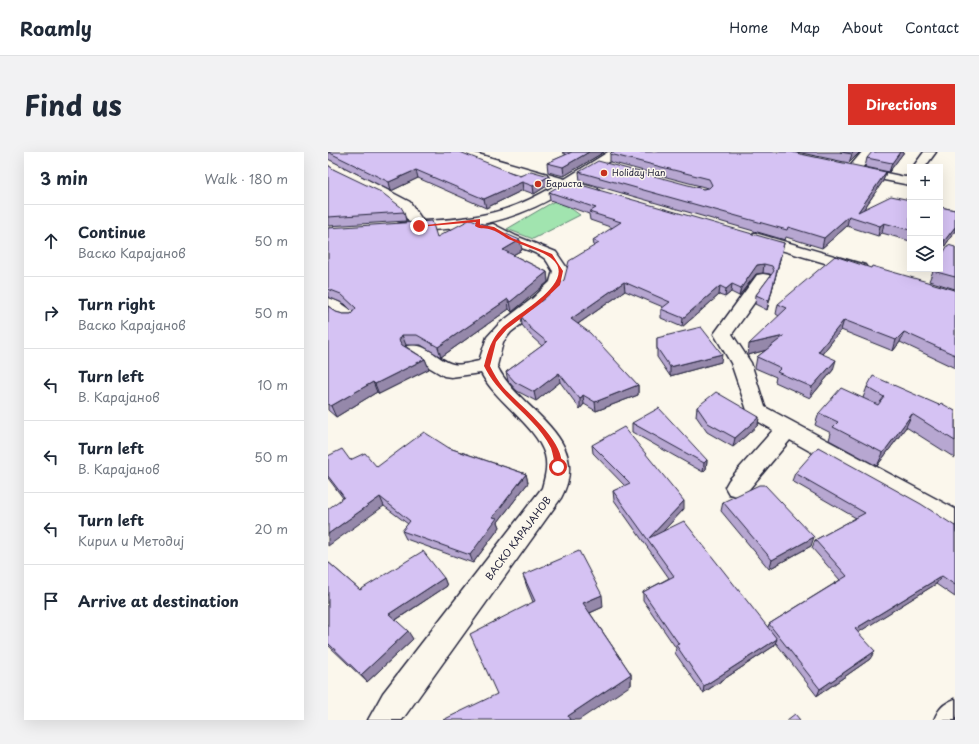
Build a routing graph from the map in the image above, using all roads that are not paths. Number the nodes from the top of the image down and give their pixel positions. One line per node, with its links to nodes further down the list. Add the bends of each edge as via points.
1 (458, 152): 12 (street)
2 (616, 152): 6 (street)
3 (868, 152): 10 (street)
4 (930, 152): 7 (street)
5 (328, 163): 15 (street, via 342,173 405,205)
6 (596, 164): 9 (street); 12 (street)
7 (921, 164)
8 (839, 166): 10 (street)
9 (612, 168)
10 (853, 170): 11 (street)
11 (907, 182)
12 (565, 184): 13 (street); 14 (street)
13 (603, 195)
14 (495, 222): 15 (street, via 481,228 477,226 478,220); 23 (street, via 506,236 550,255 561,271 558,284 540,302 505,328 494,341)
15 (419, 226): 16 (street)
16 (389, 228)
17 (741, 234): 18 (street)
18 (871, 271)
19 (763, 279): 24 (street, via 723,334 741,363 756,411)
20 (328, 303): 21 (street)
21 (349, 318)
22 (414, 350): 23 (street, via 451,371)
23 (487, 366): 28 (street, ВAСКО КАРАЈАНОВ, via 502,390 544,431 555,449 558,467 553,491)
24 (788, 428): 25 (street); 26 (street)
25 (737, 487)
26 (955, 521)
27 (955, 715): 29 (street)
28 (384, 720)
29 (950, 720)

